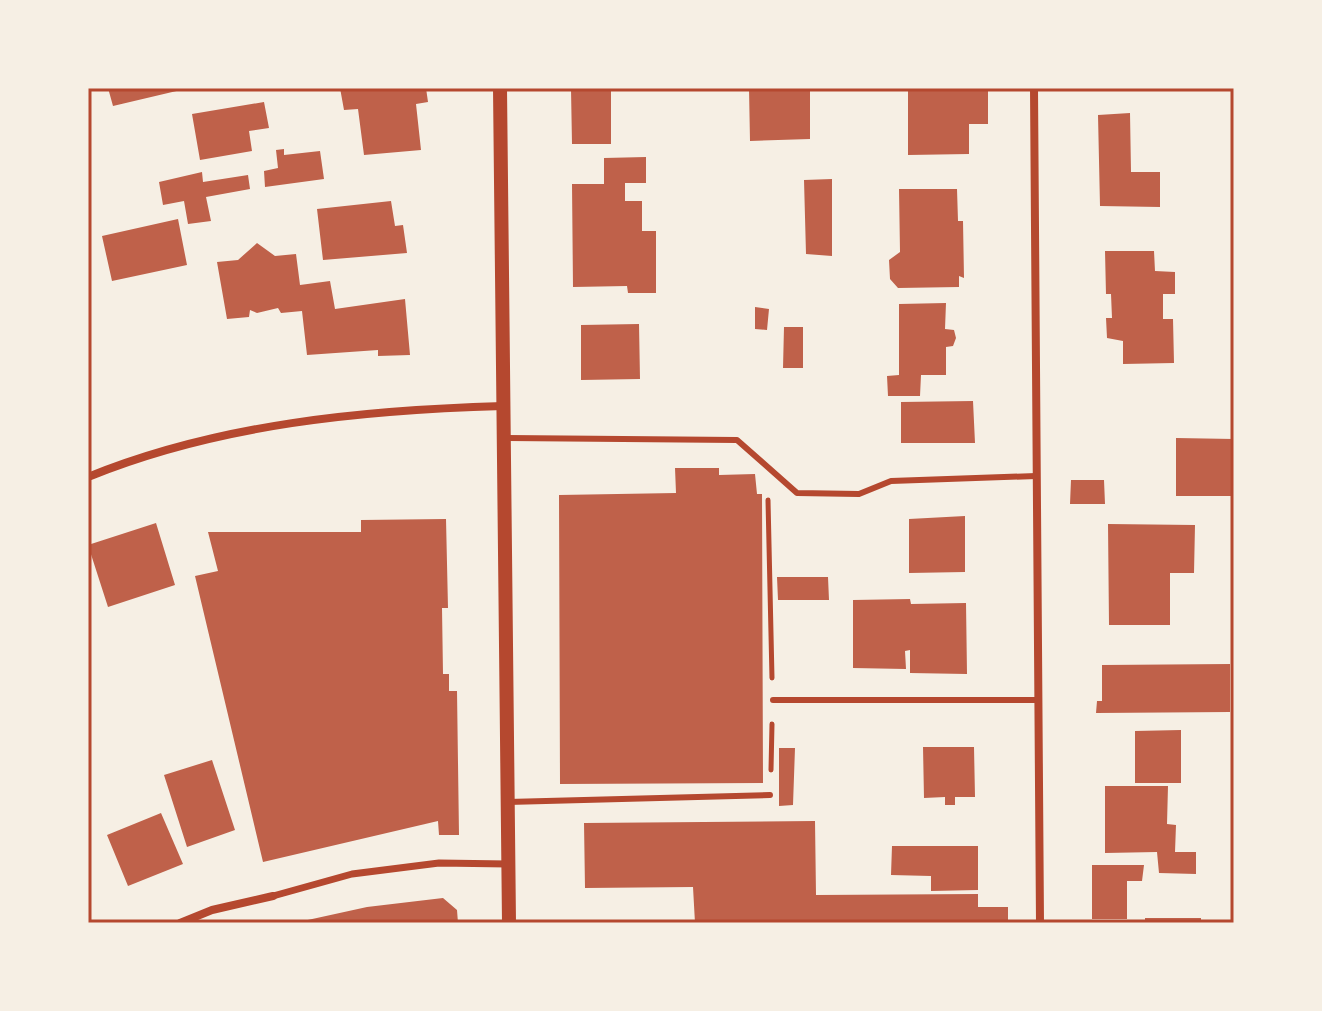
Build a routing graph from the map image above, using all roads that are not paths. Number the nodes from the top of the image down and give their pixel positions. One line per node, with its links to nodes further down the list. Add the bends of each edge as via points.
1 (500, 88): 3 (street)
2 (1034, 88): 5 (street)
3 (503, 406): 4 (street); 6 (street, via 287,424 183,446)
4 (504, 438): 5 (lane, via 737,440 797,493 859,494 891,481); 10 (street)
5 (1036, 476): 8 (street)
6 (88, 477)
7 (773, 700): 8 (lane)
8 (1038, 700): 15 (street)
9 (770, 795): 10 (lane)
10 (507, 802): 11 (street)
11 (508, 864): 12 (street, via 395,868); 14 (street)
12 (273, 896): 13 (street)
13 (180, 923)
14 (509, 923)
15 (1040, 923)

